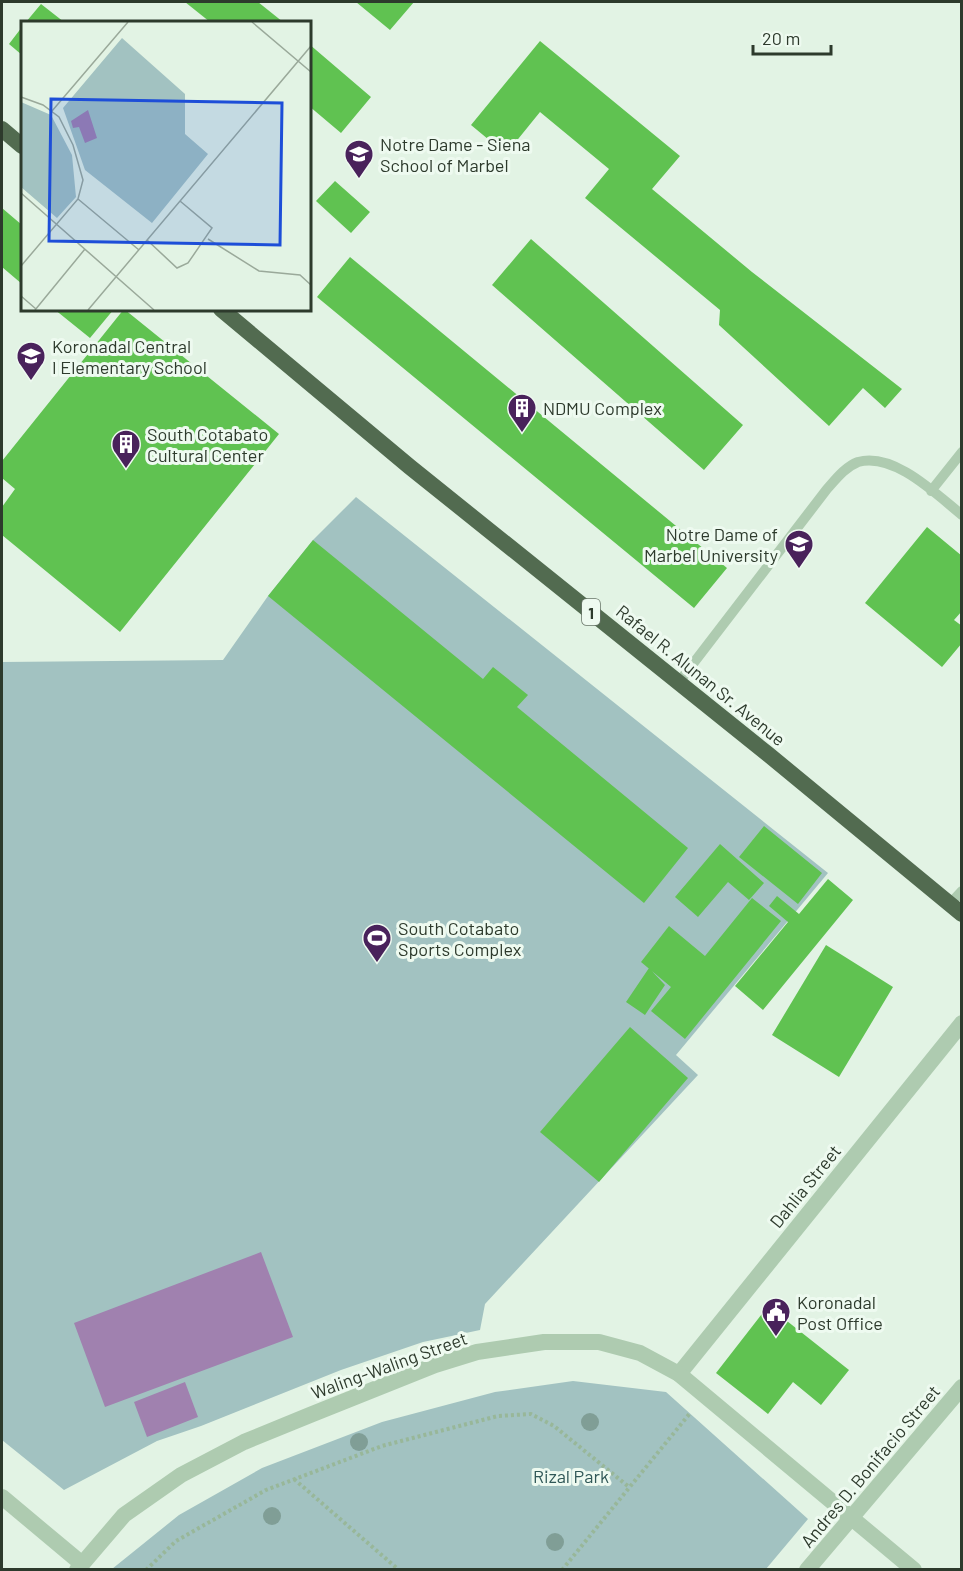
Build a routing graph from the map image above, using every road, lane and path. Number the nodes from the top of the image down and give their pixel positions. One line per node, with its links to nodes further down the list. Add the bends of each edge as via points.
1 (2, 129): 2 (highway)
2 (21, 145)
3 (221, 310): 7 (highway, Rafael R. Alunan Sr. Avenue / 1)
4 (962, 452): 5 (lane)
5 (931, 491): 6 (lane); 7 (lane, via 898,467 876,460 857,463 843,471)
6 (962, 515)
7 (679, 682): 9 (highway, Rafael R. Alunan Sr. Avenue / 1)
8 (962, 891): 9 (lane)
9 (956, 909)
10 (962, 1023): 11 (street, Dahlia Street)
11 (679, 1374): 13 (street, Waling-Waling Street); 18 (street, Waling-Waling Street, via 640,1353 599,1342 544,1342 477,1352 435,1365 244,1442 181,1475 124,1515)
12 (962, 1387): 17 (street, Andres D. Bonifacio Street)
13 (704, 1395): 15 (path); 17 (street, Waling-Waling Street)
14 (294, 1479): 15 (path, via 382,1446 498,1416 531,1414 554,1426); 19 (path, via 266,1490 176,1541); 20 (path)
15 (629, 1487): 21 (path)
16 (2, 1497): 18 (street)
17 (851, 1517): 22 (street, Andres D. Bonifacio Street); 23 (street, Waling-Waling Street)
18 (79, 1566)
19 (146, 1569)
20 (399, 1569)
21 (562, 1569)
22 (807, 1569)
23 (914, 1569)

